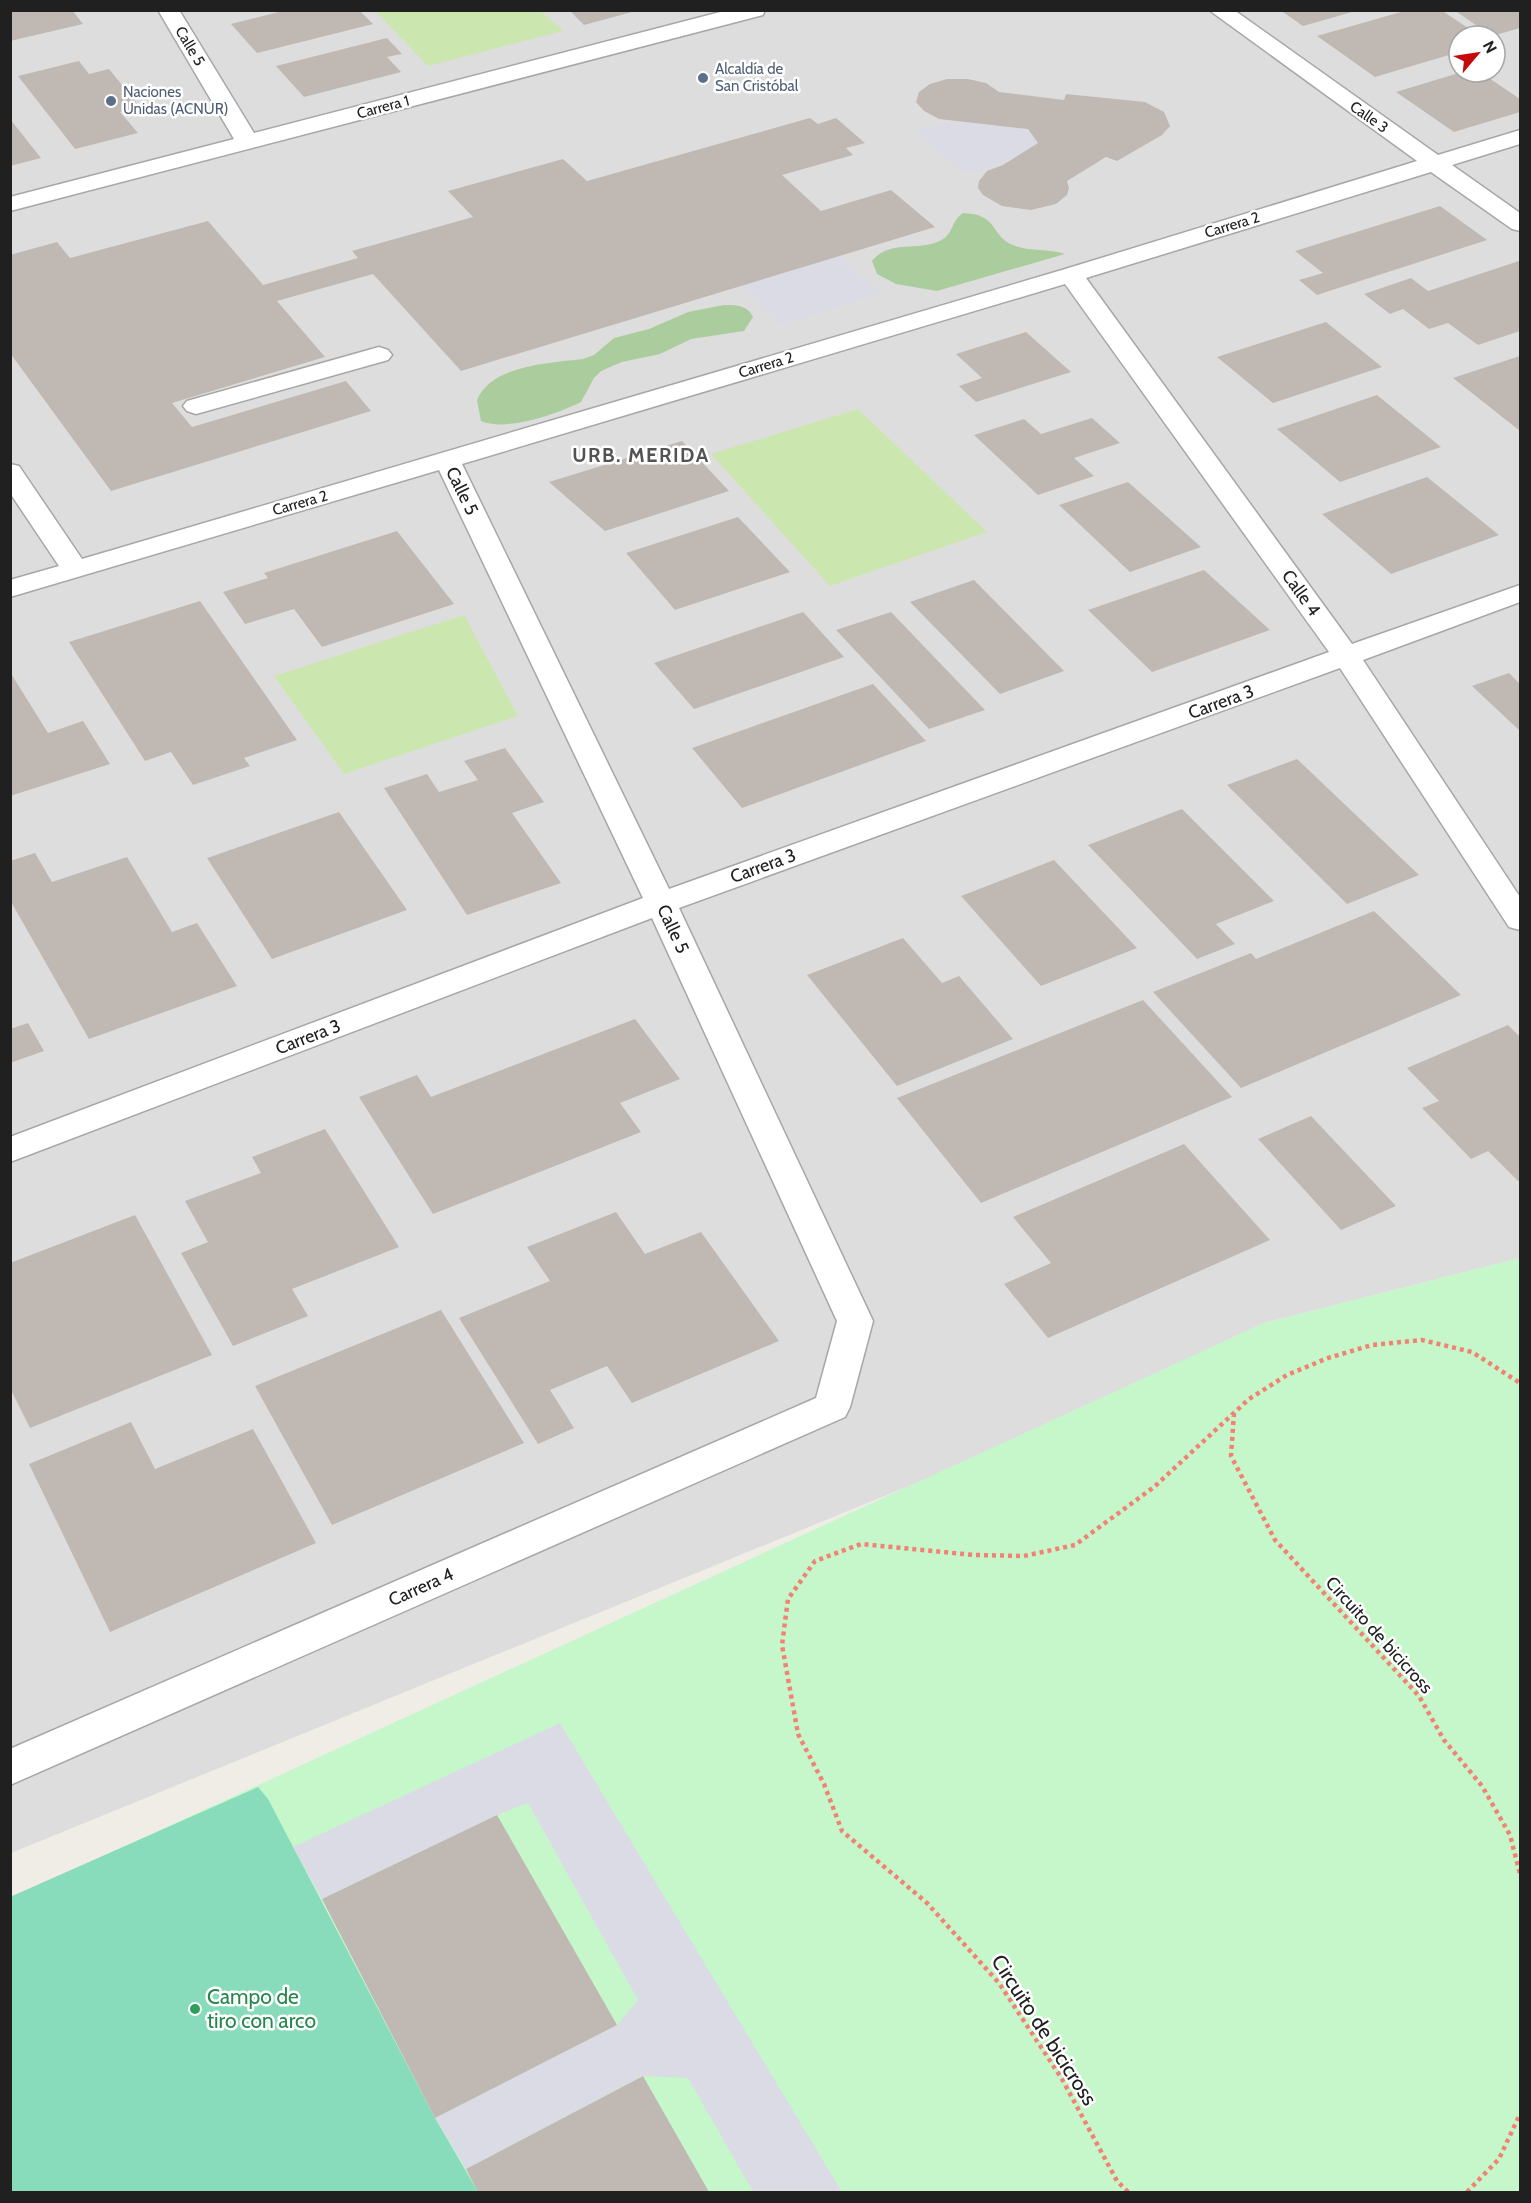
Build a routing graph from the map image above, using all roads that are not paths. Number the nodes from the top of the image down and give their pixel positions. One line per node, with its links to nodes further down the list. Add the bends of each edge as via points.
1 (168, 10): 5 (street, Calle 5)
2 (755, 10): 5 (street, Carrera 1)
3 (1219, 10): 6 (street, Calle 3)
4 (1521, 137): 6 (street, Carrera 2)
5 (248, 142): 7 (street, Carrera 1)
6 (1433, 163): 8 (street, Calle 3); 9 (street, Carrera 2)
7 (10, 204)
8 (1521, 224)
9 (1071, 274): 12 (street, Carrera 2); 17 (street, Calle 4)
10 (379, 355): 11 (street)
11 (196, 406)
12 (447, 460): 14 (street, Carrera 2); 18 (street, Calle 5)
13 (10, 472): 14 (street)
14 (75, 569): 15 (street, Carrera 2)
15 (10, 589)
16 (1521, 593): 17 (street, Carrera 3)
17 (1347, 657): 18 (street, Carrera 3); 19 (street, Calle 4)
18 (661, 903): 20 (street, Carrera 3); 21 (street, Calle 5, via 855,1321)
19 (1521, 920)
20 (10, 1150)
21 (832, 1407): 22 (street, Carrera 4)
22 (10, 1767)

